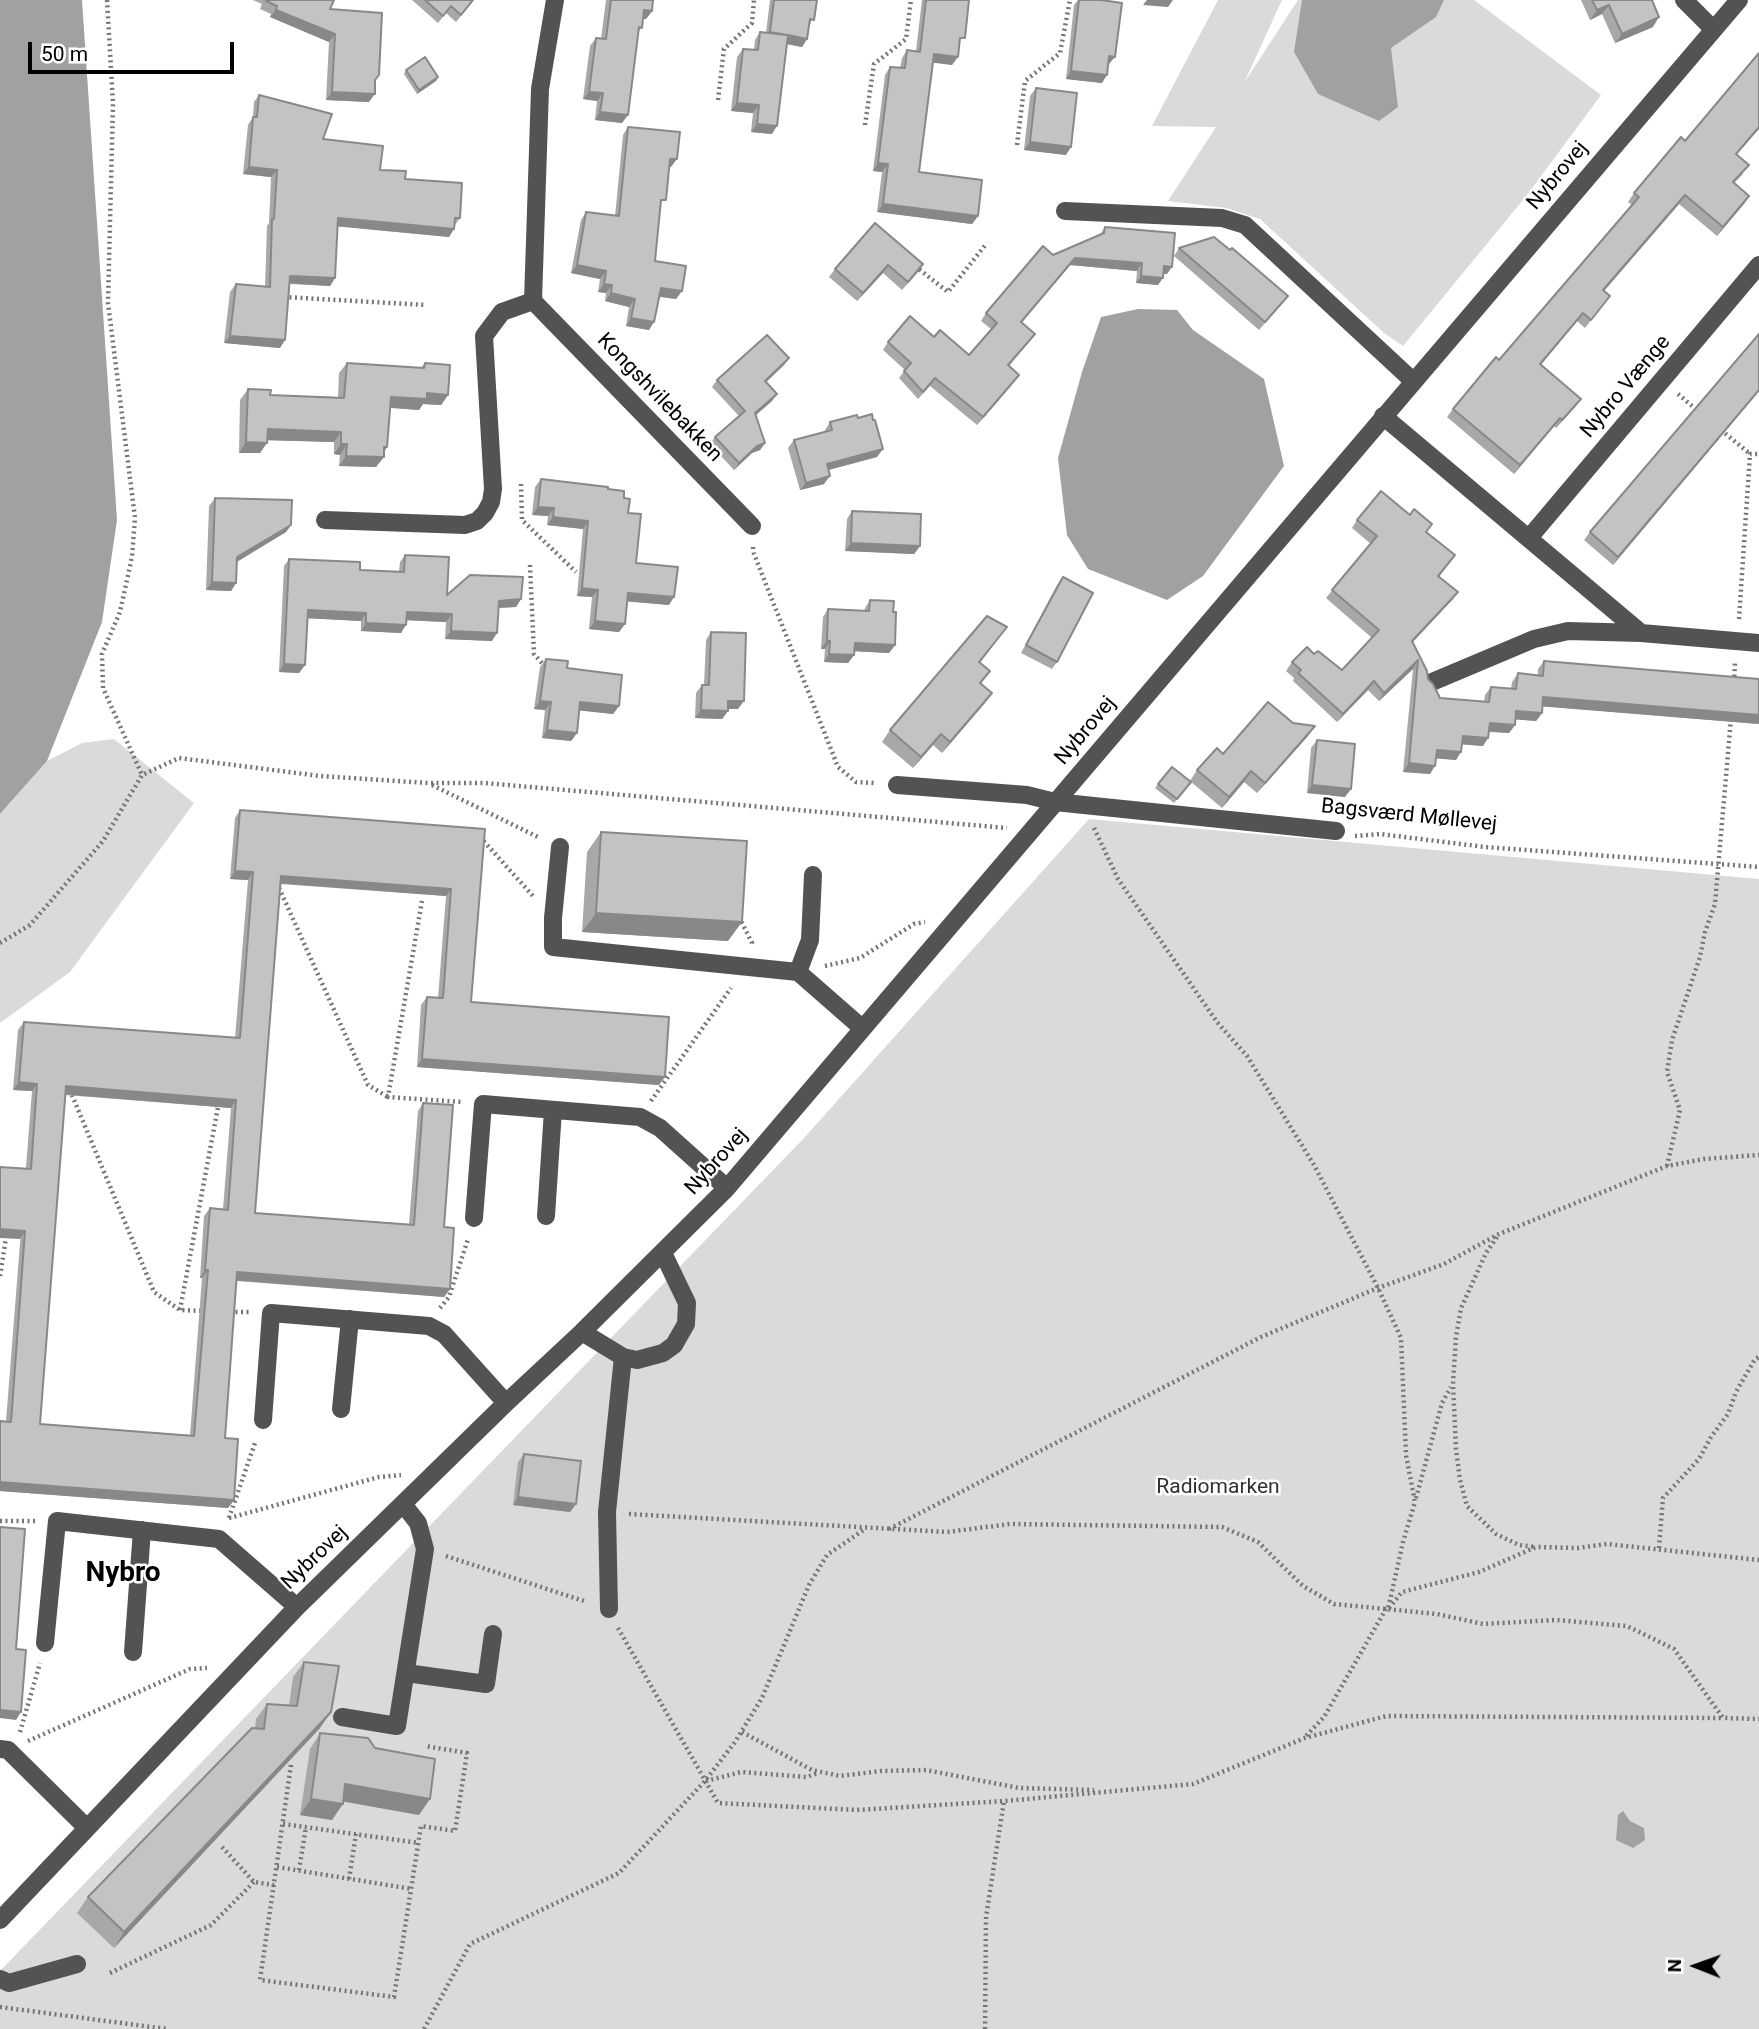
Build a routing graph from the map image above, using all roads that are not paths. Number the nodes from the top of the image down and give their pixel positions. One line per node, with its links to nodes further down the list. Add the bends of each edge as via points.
1 (555, 0): 7 (street, via 540,89)
2 (1684, 0): 4 (street)
3 (1739, 0): 4 (street, Nybrovej)
4 (1713, 29): 8 (street, Nybrovej)
5 (1065, 211): 8 (street, via 1222,218 1245,225)
6 (1759, 265): 12 (street, Nybro Vænge)
7 (533, 301): 10 (street, via 502,312 484,336 493,489 485,513 465,525); 11 (street, Kongshvilebakken)
8 (1413, 382): 9 (street, Nybrovej)
9 (1383, 416): 12 (street); 17 (street, Nybrovej)
10 (325, 520)
11 (752, 526)
12 (1529, 538): 13 (street)
13 (1642, 633): 14 (street); 15 (street, via 1568,631 1545,636)
14 (1759, 643)
15 (1432, 682)
16 (897, 785): 17 (street, Bagsværd Møllevej, via 1027,795)
17 (1055, 802): 18 (street, Bagsværd Møllevej); 22 (street, Nybrovej)
18 (1336, 831)
19 (560, 847): 21 (street, via 553,947)
20 (813, 874): 21 (street, via 810,940)
21 (798, 972): 22 (street)
22 (862, 1028): 24 (street, Nybrovej)
23 (552, 1110): 24 (street, via 640,1117 660,1128); 25 (street); 26 (street, via 483,1104)
24 (727, 1188): 27 (street, Nybrovej)
25 (546, 1216)
26 (474, 1218)
27 (663, 1253): 29 (street, Nybrovej); 30 (street, via 687,1303 686,1324 663,1353 637,1360)
28 (350, 1320): 31 (street, via 429,1326 444,1334); 32 (street); 33 (street, via 271,1313)
29 (582, 1332): 30 (street); 31 (street, Nybrovej)
30 (623, 1357): 37 (street, via 607,1512)
31 (506, 1403): 34 (street, Nybrovej)
32 (341, 1409)
33 (263, 1420)
34 (402, 1504): 36 (street, Nybrovej); 41 (street, via 418,1523 425,1549)
35 (142, 1530): 36 (street, via 219,1539); 39 (street, via 57,1521); 40 (street)
36 (297, 1607): 44 (street, Nybrovej)
37 (609, 1609)
38 (493, 1634): 41 (street, via 486,1684)
39 (45, 1643)
40 (133, 1652)
41 (406, 1673): 42 (street, via 397,1726)
42 (342, 1717)
43 (4, 1750): 44 (street)
44 (87, 1828): 45 (street, Nybrovej)
45 (0, 1920)
46 (77, 1964): 47 (street, via 9,1983)
47 (0, 1979)

